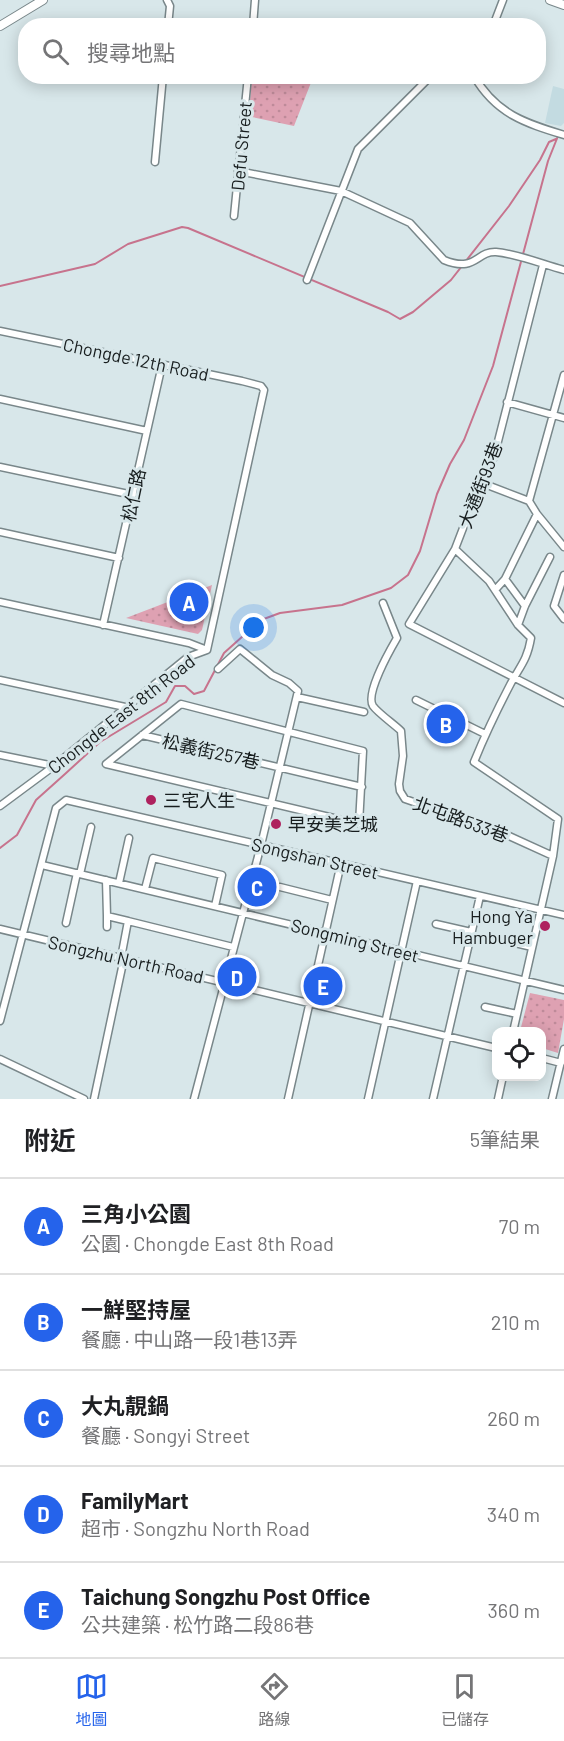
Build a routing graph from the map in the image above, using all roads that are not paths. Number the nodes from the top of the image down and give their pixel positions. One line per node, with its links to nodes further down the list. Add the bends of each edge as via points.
1 (43, 0): 8 (street)
2 (255, 0): 6 (street)
3 (503, 0): 7 (street)
4 (550, 0): 5 (street)
5 (564, 5)
6 (254, 18)
7 (496, 18)
8 (0, 26)
9 (162, 84): 14 (street)
10 (247, 84): 15 (street, Defu Street)
11 (423, 84): 16 (street, via 358,149)
12 (480, 84): 13 (street, via 495,104 522,122)
13 (564, 135)
14 (155, 162)
15 (238, 171): 16 (street); 17 (street, Defu Street)
16 (342, 191): 18 (street, via 410,223 444,260 465,265 491,252); 20 (street)
17 (234, 216)
18 (543, 265): 19 (street); 26 (street, 大通街93巷)
19 (564, 270)
20 (307, 280)
21 (0, 331): 22 (street, Chongde 12th Road)
22 (162, 365): 24 (street, Chongde 12th Road, via 261,386); 29 (street, 松仁路)
23 (564, 375): 27 (street)
24 (263, 396): 49 (street, Chongde East 8th Road)
25 (0, 399): 29 (street)
26 (507, 402): 27 (street); 31 (street, 大通街93巷, via 494,457)
27 (553, 415): 28 (street); 33 (street)
28 (564, 418)
29 (147, 430): 32 (street, 松仁路)
30 (0, 467): 32 (street)
31 (482, 483): 33 (street); 37 (street, 大通街93巷)
32 (133, 495): 39 (street, 松仁路)
33 (530, 501): 34 (street)
34 (537, 514): 36 (street); 41 (street)
35 (0, 532): 39 (street)
36 (564, 547)
37 (455, 549): 42 (street); 51 (street, 大通街93巷, via 409,624)
38 (550, 557): 45 (street)
39 (119, 558): 47 (street, 松仁路)
40 (564, 575): 46 (street, via 554,606)
41 (505, 579): 42 (street); 45 (street)
42 (495, 590): 48 (street)
43 (0, 602): 47 (street)
44 (383, 603): 72 (street, 北屯路533巷, via 397,638 371,698 373,706 401,731 400,791 405,799 498,831)
45 (525, 606): 48 (street)
46 (564, 619)
47 (104, 625): 49 (street)
48 (518, 625): 51 (street, via 531,638 528,656)
49 (207, 650): 56 (street, Chongde East 8th Road, via 188,657)
50 (218, 669): 53 (street, via 240,649 272,675 289,683 298,691)
51 (514, 678): 55 (street); 59 (street)
52 (0, 680): 56 (street)
53 (297, 697): 57 (street); 58 (street)
54 (416, 700): 59 (street)
55 (564, 703)
56 (125, 707): 62 (street, Chongde East 8th Road)
57 (364, 712)
58 (288, 732): 60 (street, via 181,704); 63 (street); 64 (street, via 363,751)
59 (485, 734): 69 (street, via 474,762 558,819)
60 (142, 735): 63 (street, 松義街257巷); 65 (street, via 106,764)
61 (0, 754): 62 (street)
62 (54, 766): 66 (street, Chongde East 8th Road)
63 (280, 768): 64 (street, 松義街257巷); 65 (street)
64 (362, 787): 65 (street, via 359,824)
65 (271, 804): 71 (street)
66 (0, 806)
67 (91, 827): 75 (street)
68 (129, 838): 78 (street)
69 (555, 842): 70 (street); 72 (street)
70 (564, 844)
71 (261, 845): 73 (street, Songshan Street); 74 (street, Songshan Street, via 66,800 56,808); 85 (street)
72 (554, 856): 84 (street)
73 (340, 864): 77 (street, Songshan Street); 82 (street)
74 (42, 865): 75 (street, Songming Street); 95 (street)
75 (78, 874): 76 (street, Songming Street); 89 (street)
76 (106, 880): 78 (street, Songming Street); 87 (street)
77 (417, 881): 81 (street, Songshan Street); 99 (street)
78 (119, 883): 80 (street, Songming Street)
79 (280, 888): 82 (street)
80 (145, 890): 83 (street, Songming Street); 83 (street, via 153,858 222,875)
81 (480, 896): 84 (street, Songshan Street); 93 (street)
82 (332, 900): 94 (street)
83 (215, 906): 85 (street, Songming Street)
84 (541, 910): 86 (street, Songshan Street); 98 (street)
85 (242, 913): 94 (street, Songming Street); 97 (street)
86 (564, 915)
87 (107, 916): 88 (street); 91 (street)
88 (128, 921): 97 (street); 100 (street)
89 (66, 923)
90 (436, 924): 93 (street)
91 (106, 927)
92 (0, 929): 95 (street, Songzhu North Road)
93 (471, 932): 101 (street)
94 (325, 933): 99 (street, Songming Street); 105 (street)
95 (23, 935): 100 (street, Songzhu North Road); 108 (street)
96 (498, 939): 98 (street)
97 (233, 947): 103 (street)
98 (532, 947): 102 (street)
99 (401, 951): 101 (street, Songming Street); 109 (street)
100 (122, 958): 103 (street, Songzhu North Road); 119 (street)
101 (464, 966): 102 (street, Songming Street); 111 (street)
102 (525, 981): 104 (street, Songming Street); 107 (street)
103 (224, 982): 105 (street, Songzhu North Road); 120 (street)
104 (564, 990)
105 (309, 1003): 109 (street, Songzhu North Road); 121 (street)
106 (485, 1007): 107 (street)
107 (517, 1014): 110 (street)
108 (0, 1021)
109 (386, 1021): 111 (street, Songzhu North Road); 122 (street)
110 (514, 1027)
111 (447, 1036): 112 (street, Songzhu North Road); 123 (street)
112 (492, 1047)
113 (564, 1049): 116 (street)
114 (0, 1059): 118 (street)
115 (546, 1059): 116 (street)
116 (561, 1063): 125 (street)
117 (502, 1081): 124 (street)
118 (84, 1099)
119 (94, 1099)
120 (194, 1099)
121 (288, 1099)
122 (368, 1099)
123 (433, 1099)
124 (498, 1099)
125 (552, 1099)

